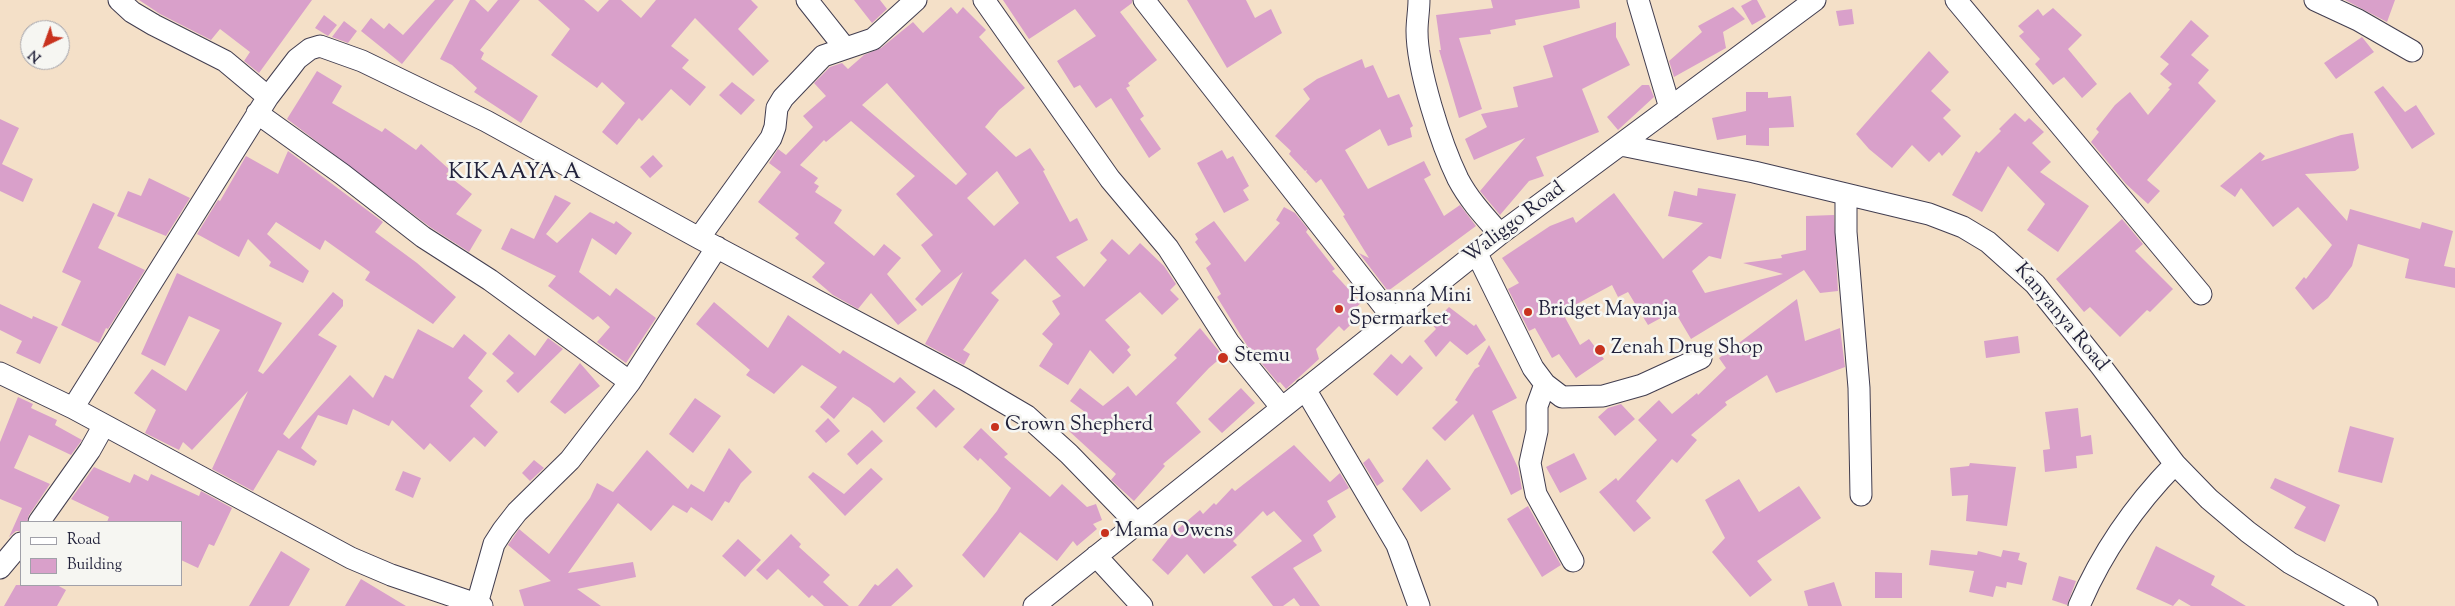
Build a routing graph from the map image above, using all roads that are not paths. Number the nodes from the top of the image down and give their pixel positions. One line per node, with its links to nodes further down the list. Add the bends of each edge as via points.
1 (119, 0): 13 (street, via 154,25 225,61)
2 (806, 0): 11 (street)
3 (916, 0): 11 (street, via 873,38)
4 (984, 0): 28 (street, via 1110,179 1168,248 1229,343)
5 (1144, 0): 21 (street)
6 (1420, 0): 17 (street, via 1417,32 1420,57 1438,129 1458,179)
7 (1638, 0): 14 (street)
8 (1956, 0): 20 (street)
9 (2316, 0): 12 (street)
10 (1805, 4): 14 (street, Waliggo Road)
11 (845, 48): 18 (street, via 823,56 783,98 777,108 771,138)
12 (2412, 51)
13 (262, 105): 18 (street, via 296,59 320,46 362,61 486,121); 24 (street, via 423,237 490,280); 27 (street)
14 (1670, 108): 15 (street, Waliggo Road)
15 (1621, 145): 16 (street, Kanyanya Road); 17 (street, Waliggo Road)
16 (1846, 195): 30 (street, Kanyanya Road, via 1929,214 1963,227 2013,262 2035,284 2100,365); 31 (street, via 1859,388)
17 (1500, 234): 19 (street, Waliggo Road)
18 (708, 243): 24 (street); 33 (street, via 1027,416)
19 (1476, 252): 21 (street, Waliggo Road); 25 (street, via 1533,368)
20 (2201, 294)
21 (1393, 318): 26 (street, Waliggo Road)
22 (1701, 358): 25 (street, via 1642,385 1603,396 1562,397)
23 (0, 373): 27 (street)
24 (630, 382): 38 (street, via 570,460 503,530 494,544)
25 (1545, 384): 36 (street, via 1538,406 1530,463 1536,494)
26 (1305, 389): 28 (street, Waliggo Road); 41 (street, via 1397,545)
27 (73, 408): 29 (street)
28 (1282, 408): 33 (street, Waliggo Road)
29 (104, 425): 32 (street); 38 (street, via 351,558 391,576)
30 (2175, 464): 42 (street, via 2140,501 2114,538); 43 (street, Kanyanya Road, via 2248,532 2306,572)
31 (1861, 495)
32 (40, 521)
33 (1137, 524): 35 (street, Waliggo Road)
34 (20, 544): 37 (street)
35 (1096, 556): 39 (street, Waliggo Road); 40 (street)
36 (1573, 562)
37 (0, 568)
38 (479, 605)
39 (1034, 606)
40 (1142, 606)
41 (1418, 606)
42 (2079, 606)
43 (2367, 606)

